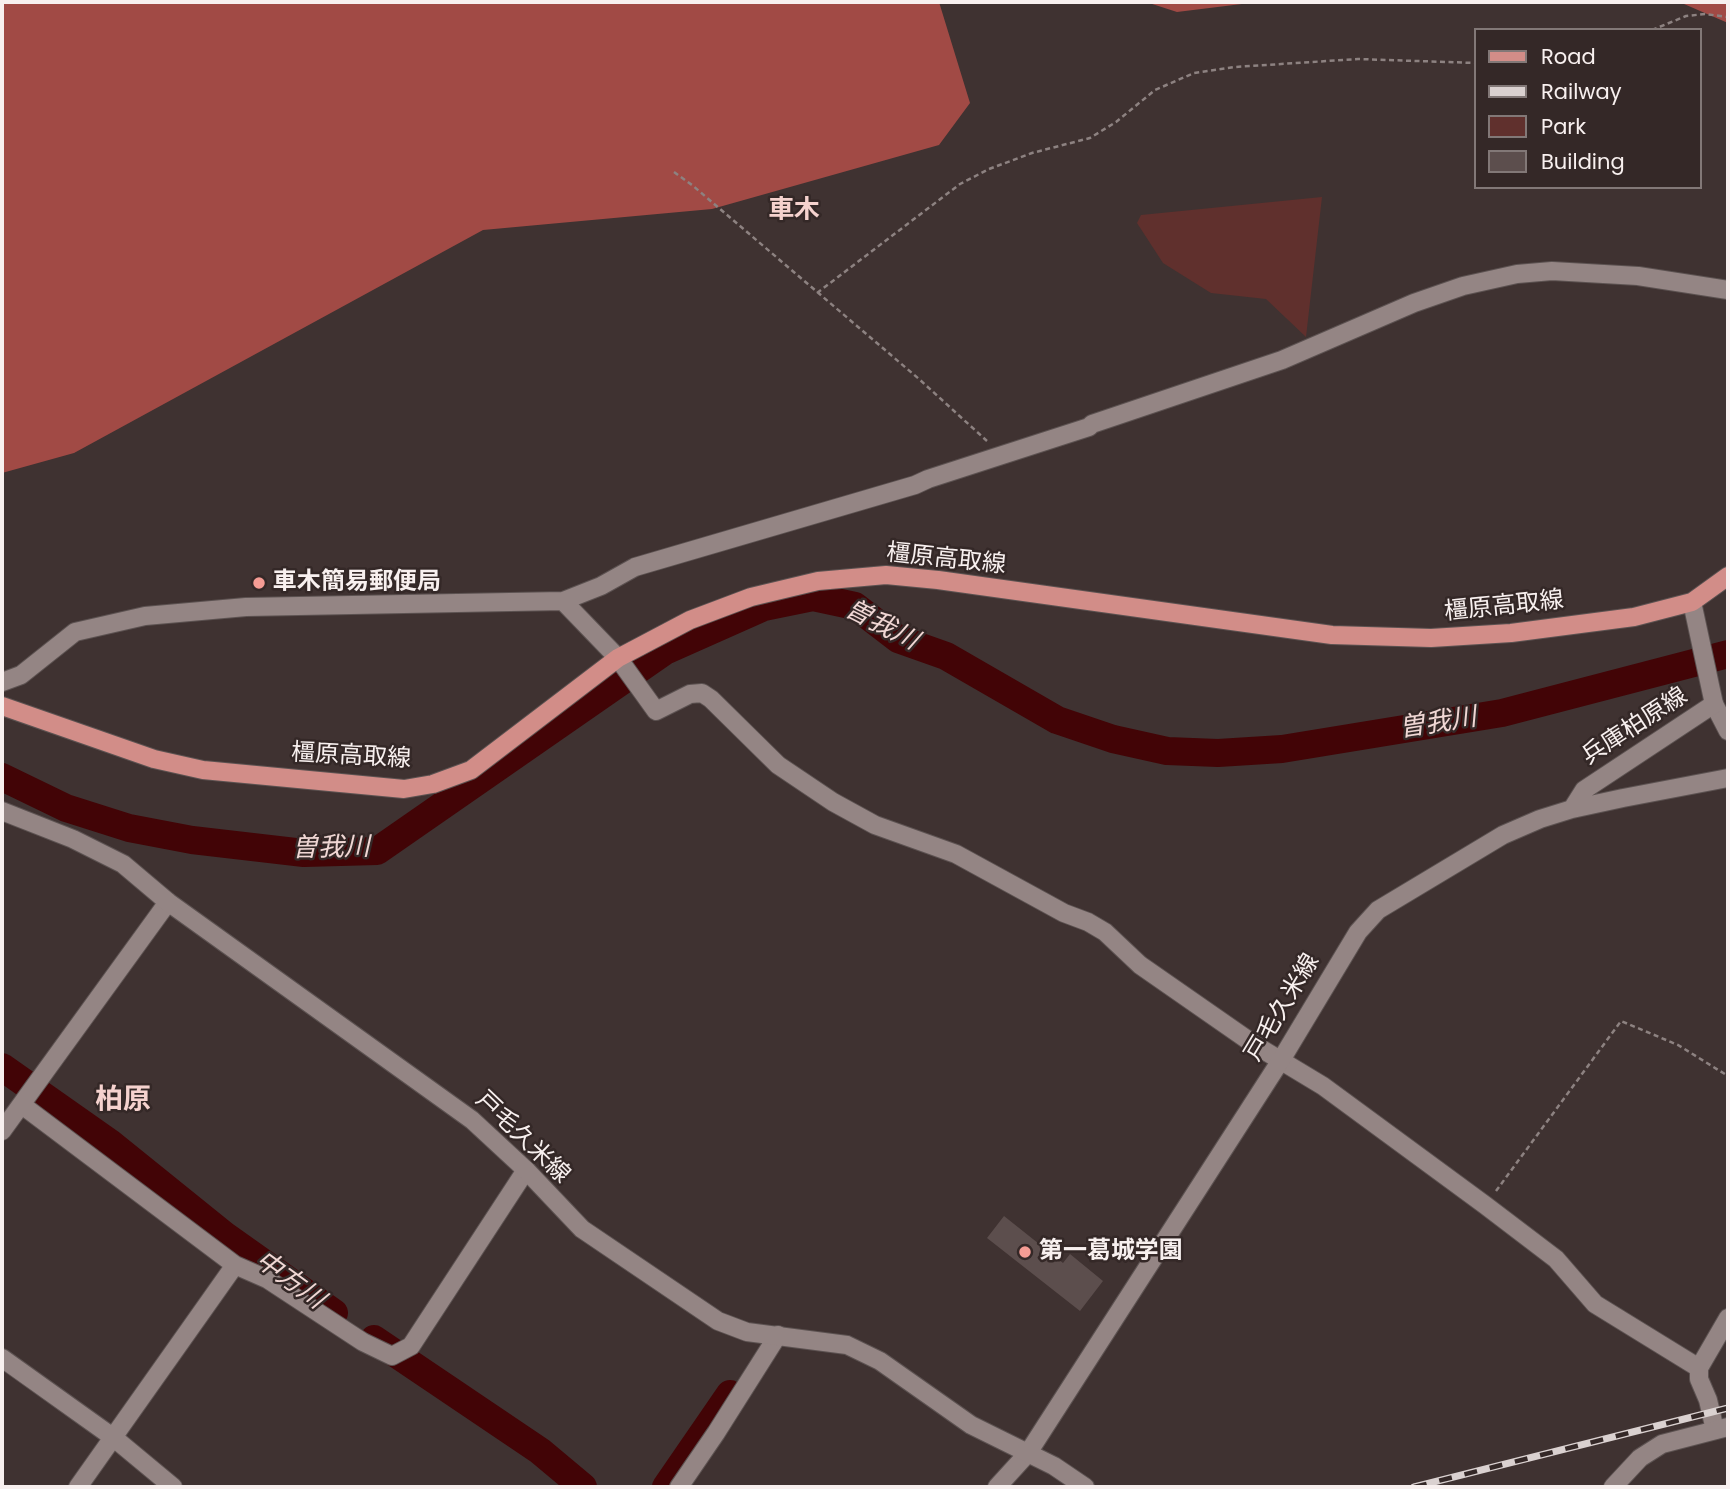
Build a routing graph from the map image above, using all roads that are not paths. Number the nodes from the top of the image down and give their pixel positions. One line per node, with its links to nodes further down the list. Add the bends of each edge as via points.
1 (1728, 290): 3 (street, via 1638,276 1552,271 1476,283 1414,303 1282,360 1089,428 915,485 635,567)
2 (1728, 576): 4 (main road, 橿原高取線)
3 (563, 601): 5 (street); 6 (street, via 246,607 145,616 75,632 21,675)
4 (1692, 602): 5 (main road, 橿原高取線, via 1634,617 1511,634 1431,638 1332,635 886,575 818,581 751,597 690,620); 7 (street, 兵庫柏原線)
5 (618, 658): 8 (main road, 橿原高取線, via 471,770 404,789 203,770 154,759); 14 (street, via 656,711 702,693 778,765 833,802 874,825 956,854 1088,922 1140,965)
6 (2, 682)
7 (1713, 699): 9 (street); 11 (street, 兵庫柏原線, via 1584,789)
8 (2, 706)
9 (1728, 731)
10 (1728, 778): 11 (street, 戸毛久米線)
11 (1572, 809): 14 (street, 戸毛久米線, via 1503,835 1378,909 1358,932)
12 (2, 811): 13 (street, 戸毛久米線, via 94,848 123,864)
13 (167, 902): 15 (street); 17 (street, 戸毛久米線, via 472,1120)
14 (1281, 1060): 22 (street, via 1556,1259 1595,1304); 25 (street, 戸毛久米線)
15 (22, 1105): 16 (street); 18 (street)
16 (2, 1131)
17 (526, 1170): 18 (street, via 411,1346 392,1356 267,1279); 20 (street, 戸毛久米線, via 582,1229 675,1293 718,1321 747,1332)
18 (234, 1265): 24 (street)
19 (1728, 1318): 22 (street)
20 (778, 1335): 25 (street, 戸毛久米線, via 847,1345 880,1362 971,1425); 28 (street)
21 (2, 1359): 24 (street)
22 (1699, 1368): 23 (street, via 1699,1379)
23 (1722, 1428): 31 (street, via 1662,1444 1640,1458)
24 (114, 1438): 26 (street); 27 (street)
25 (1028, 1453): 29 (street); 30 (street, 戸毛久米線)
26 (78, 1487)
27 (173, 1487)
28 (679, 1487)
29 (997, 1487)
30 (1085, 1487)
31 (1613, 1487)

